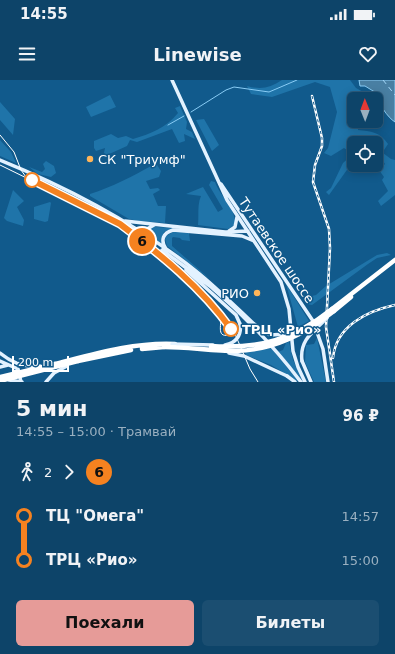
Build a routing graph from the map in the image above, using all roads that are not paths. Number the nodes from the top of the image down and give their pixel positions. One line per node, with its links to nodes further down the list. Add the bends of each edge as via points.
1 (172, 80): 3 (main road, Тутаевское шоссе)
2 (0, 160): 5 (main road, via 78,196)
3 (219, 182): 4 (main road, Тутаевское шоссе); 11 (main road, Тутаевское шоссе)
4 (236, 214): 9 (main road, Тутаевское шоссе); 10 (main road, via 235,227)
5 (120, 219): 6 (main road); 12 (main road)
6 (156, 225): 7 (main road); 12 (main road, via 147,229)
7 (176, 228): 8 (main road); 14 (main road, via 163,237 163,244)
8 (195, 230): 10 (main road); 13 (main road, via 242,236)
9 (248, 231): 10 (main road); 11 (main road); 13 (main road, Тутаевское шоссе)
10 (225, 232)
11 (255, 236): 36 (main road, Тутаевское шоссе, via 317,328)
12 (146, 237): 14 (main road); 15 (main road)
13 (255, 242): 34 (main road, Тутаевское шоссе, via 283,286 289,309 293,351)
14 (167, 250): 19 (main road, bridge, via 200,274 266,333 281,335 297,330)
15 (169, 255): 20 (main road, bridge, via 227,306 240,324 238,337 228,345); 33 (main road, via 212,288 243,317)
16 (395, 260): 19 (highway, bridge)
17 (395, 264): 18 (highway)
18 (334, 311): 21 (highway, bridge, via 297,336 263,348 236,351); 35 (main road, bridge, via 307,338 302,349 302,361)
19 (323, 316): 20 (highway, bridge, via 296,333 262,344 229,347)
20 (172, 344): 25 (highway, bridge, via 117,349)
21 (164, 348): 24 (highway, via 123,351); 32 (main road, bridge, via 236,354)
22 (0, 353): 25 (main road, bridge, via 12,362 24,366)
23 (0, 361): 26 (main road)
24 (78, 362): 29 (highway, bridge); 31 (main road, bridge, via 57,370)
25 (55, 364): 28 (highway, bridge)
26 (12, 365): 27 (main road); 30 (main road, via 19,371)
27 (0, 367)
28 (0, 377)
29 (0, 381): 30 (main road, bridge)
30 (22, 382)
31 (46, 382)
32 (295, 382)
33 (301, 382)
34 (305, 382)
35 (311, 382)
36 (328, 382)

